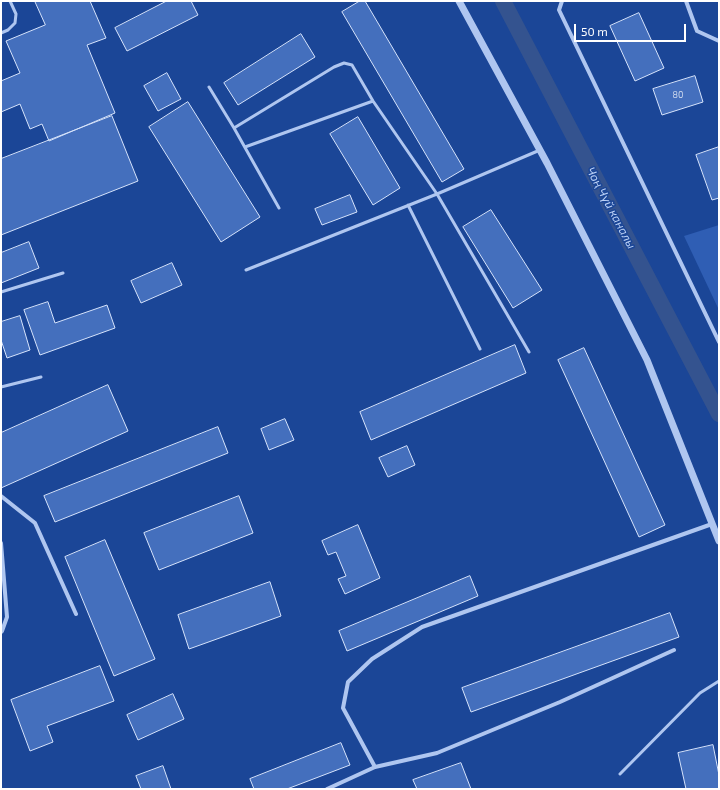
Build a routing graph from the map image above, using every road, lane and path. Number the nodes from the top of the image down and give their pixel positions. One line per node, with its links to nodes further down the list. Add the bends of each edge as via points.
1 (10, 1): 5 (lane, via 16,14 15,23)
2 (459, 1): 11 (street)
3 (562, 1): 18 (street, via 559,10)
4 (686, 1): 6 (street, via 697,31)
5 (1, 33)
6 (719, 41)
7 (209, 87): 9 (lane)
8 (374, 101): 9 (lane, via 352,65 344,63); 10 (lane); 12 (lane)
9 (234, 128): 10 (lane)
10 (245, 148): 14 (lane)
11 (540, 150): 12 (lane); 24 (street, via 647,360)
12 (437, 194): 13 (lane); 20 (lane)
13 (408, 205): 15 (lane); 19 (lane)
14 (279, 208)
15 (246, 270)
16 (63, 273): 17 (lane)
17 (1, 292)
18 (719, 342)
19 (480, 349)
20 (529, 352)
21 (41, 377): 22 (lane)
22 (1, 387)
23 (1, 496): 27 (street, via 35,523)
24 (712, 524): 25 (street); 31 (street, via 422,627 372,659 348,682 343,708)
25 (719, 541)
26 (1, 543): 28 (street, via 7,616)
27 (76, 614)
28 (1, 632)
29 (674, 650): 31 (street, via 560,702 437,753)
30 (719, 681): 32 (lane, via 700,694)
31 (375, 767): 33 (street)
32 (620, 774)
33 (327, 789)

